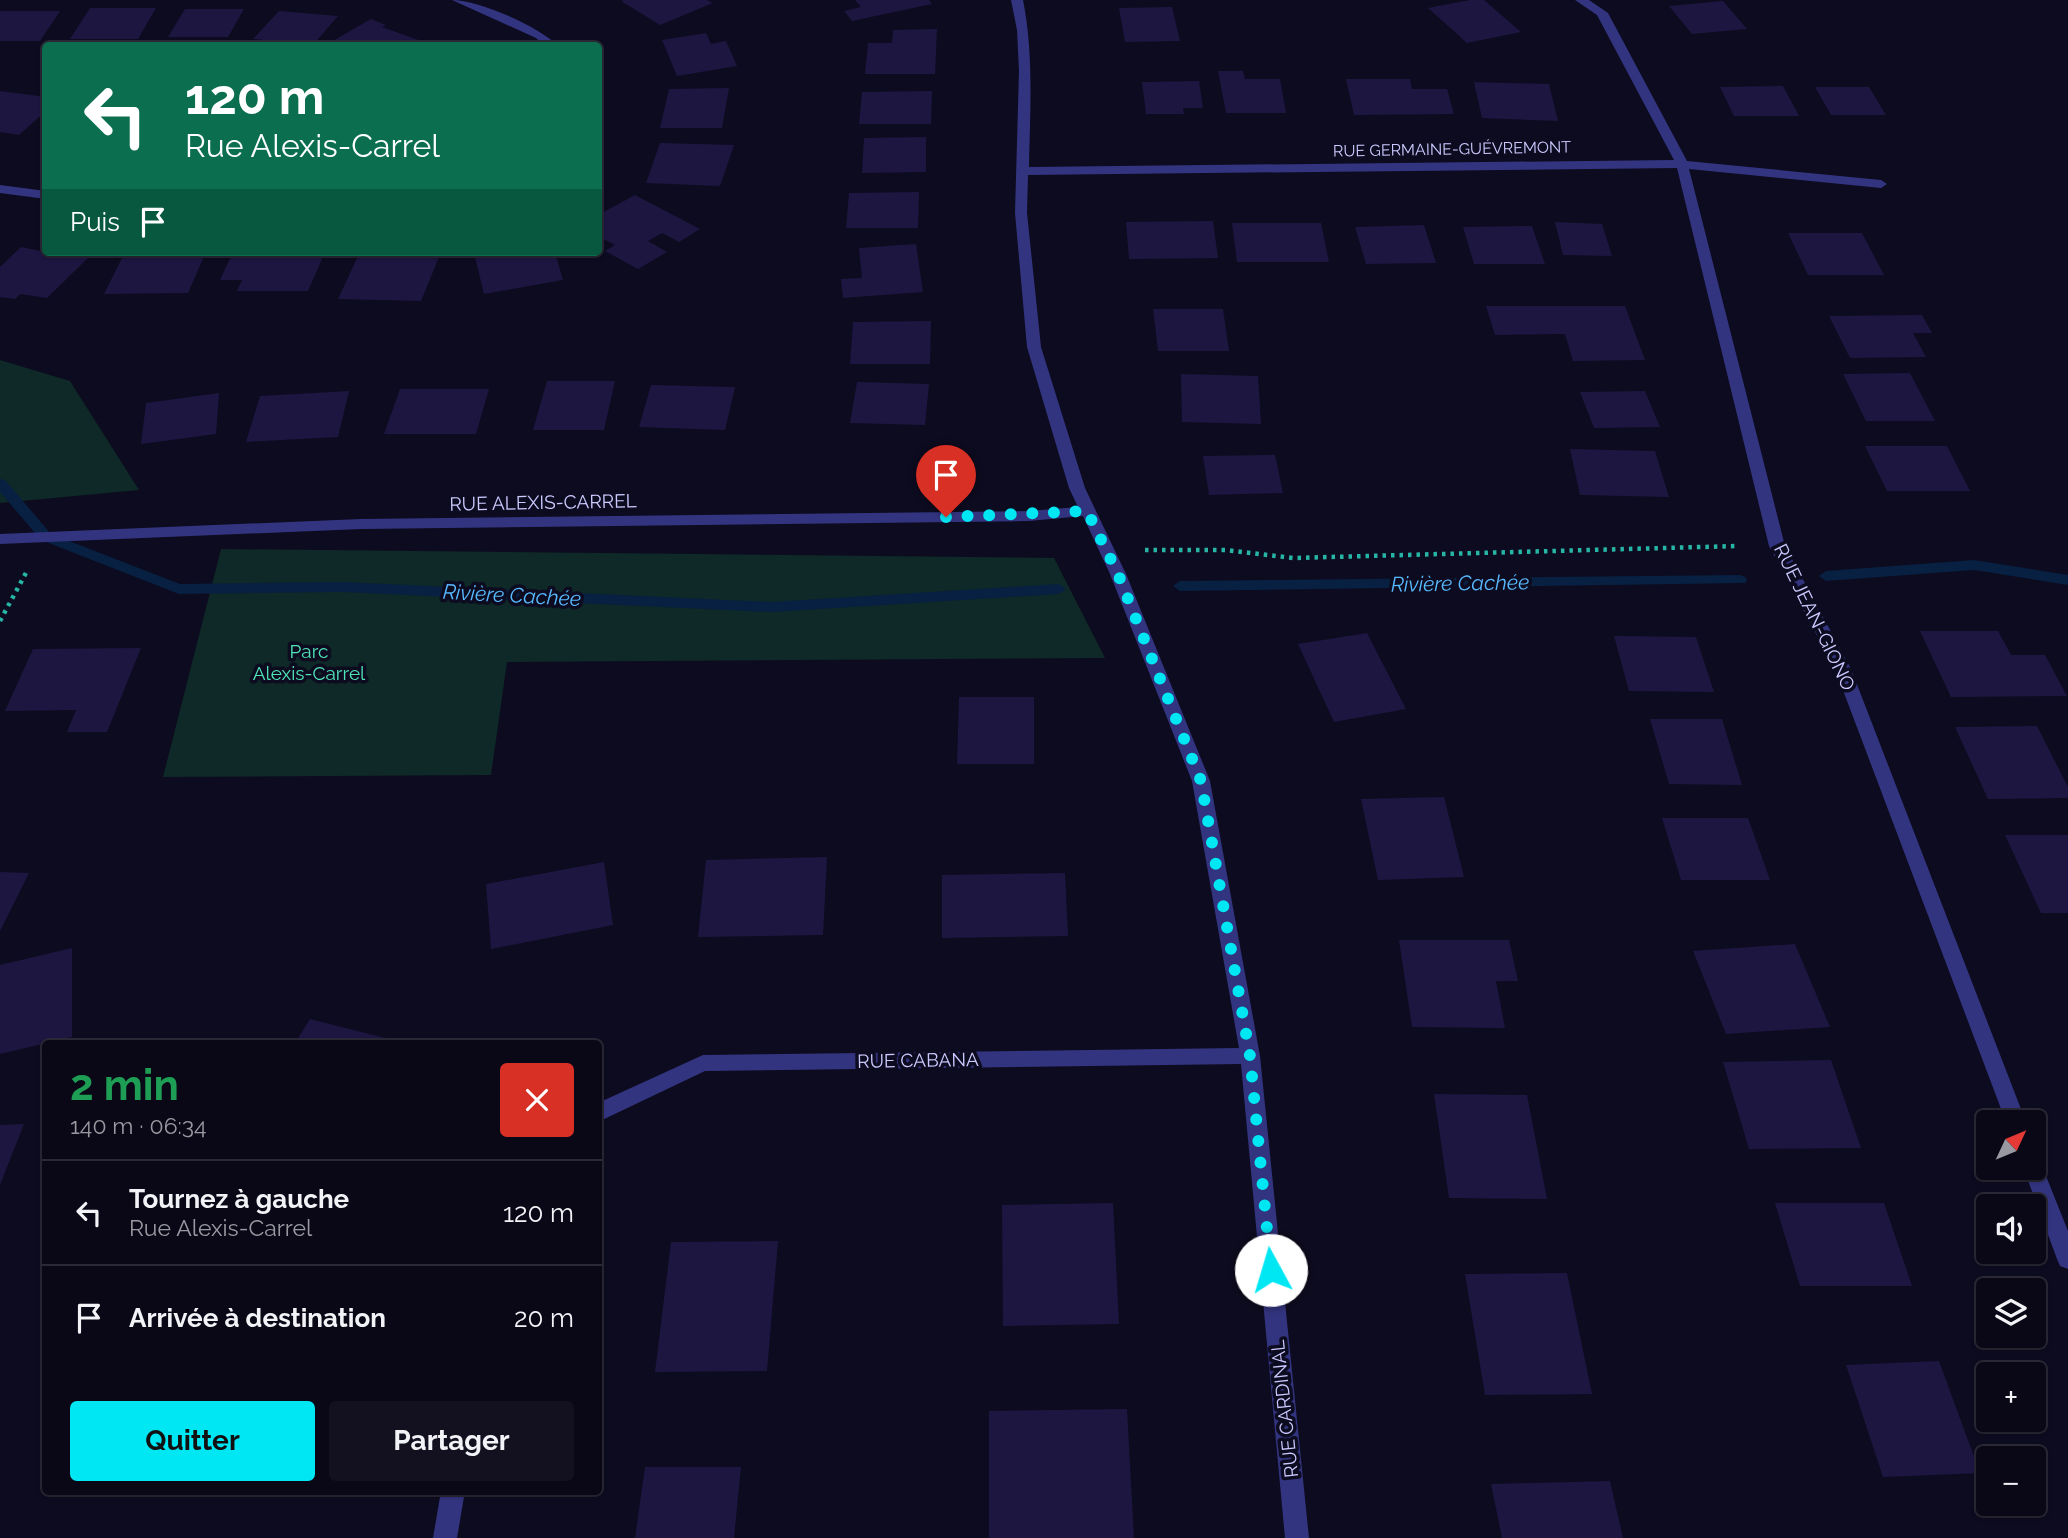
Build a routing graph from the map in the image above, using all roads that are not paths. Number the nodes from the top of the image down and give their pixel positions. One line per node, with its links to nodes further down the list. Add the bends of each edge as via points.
1 (458, 0): 4 (street)
2 (1017, 0): 6 (street, RUE CARDINAL, via 1025,71)
3 (1581, 0): 5 (street, RUE JEAN-GIONO, via 1602,13)
4 (548, 42)
5 (1682, 164): 6 (street, RUE GERMAINE-GUÉVREMONT); 7 (street, RUE GERMAINE-GUÉVREMONT); 13 (street, RUE JEAN-GIONO, via 1777,546 1843,668)
6 (1022, 171): 10 (street, RUE CARDINAL, via 1024,263 1034,346 1057,430)
7 (1881, 184)
8 (0, 189): 9 (street)
9 (42, 194)
10 (1087, 511): 11 (street, RUE ALEXIS-CARREL, via 1029,516 361,524); 12 (street, RUE CARDINAL, via 1118,574 1201,781)
11 (0, 539)
12 (1250, 1056): 14 (street, RUE CABANA, via 704,1063); 19 (street, RUE CARDINAL)
13 (2011, 1110)
14 (602, 1111)
15 (2038, 1180): 16 (street)
16 (2068, 1259)
17 (452, 1495): 18 (street)
18 (445, 1538)
19 (1297, 1538)

